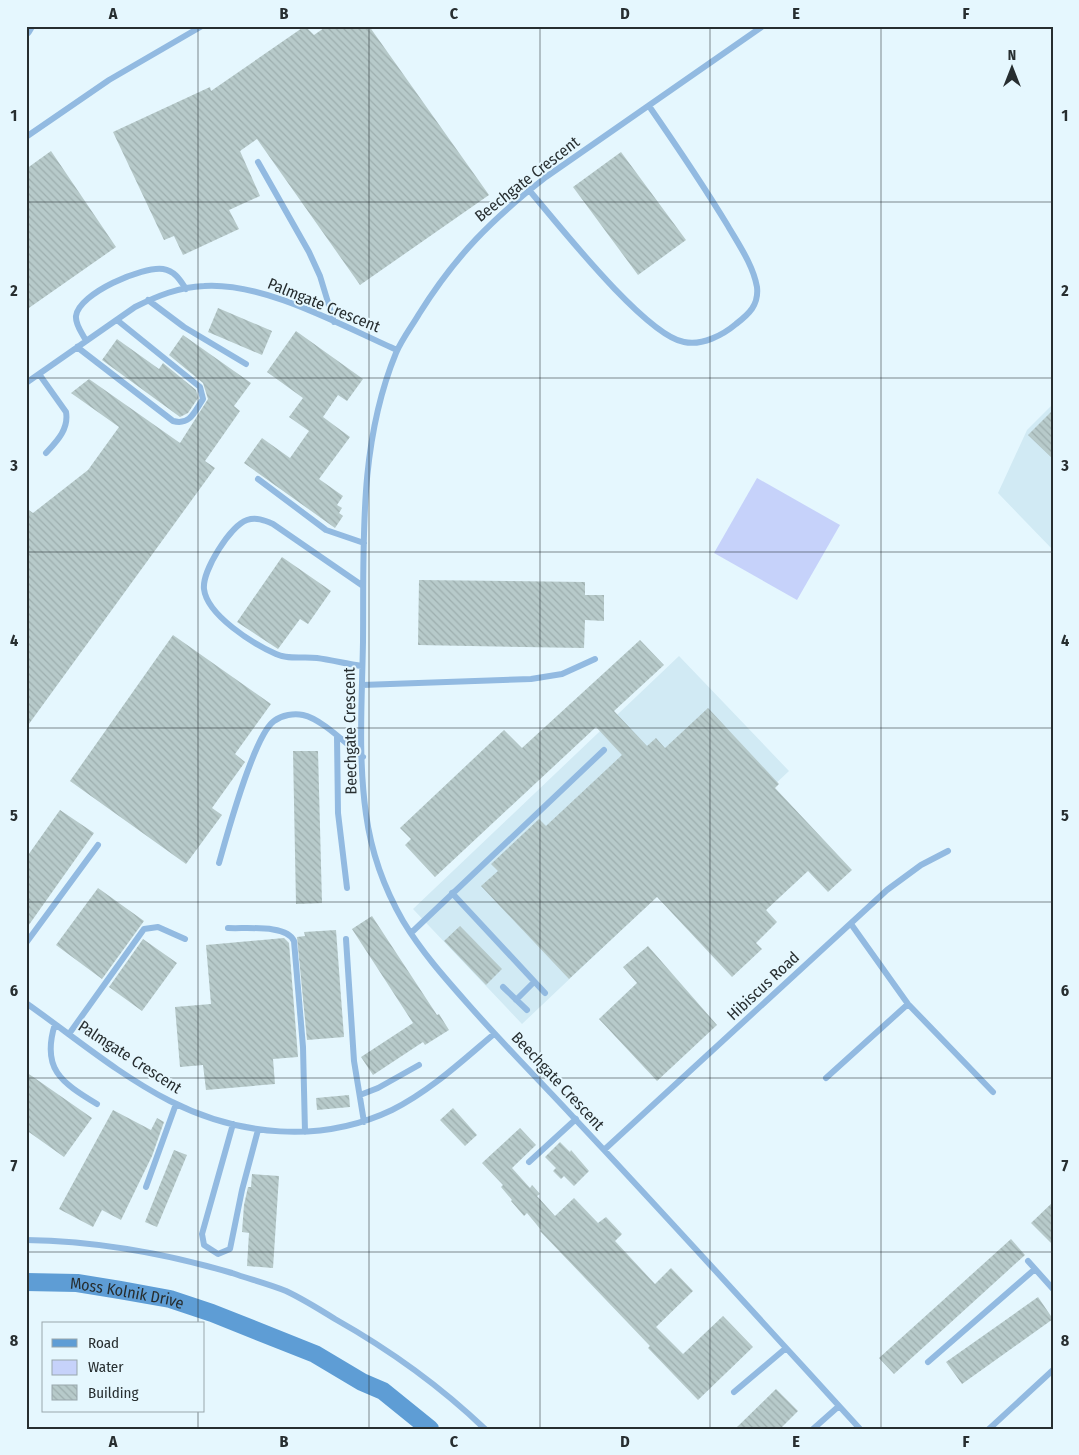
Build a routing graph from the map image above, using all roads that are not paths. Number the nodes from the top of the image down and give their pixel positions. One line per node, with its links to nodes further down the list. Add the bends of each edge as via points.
1 (29, 26): 4 (street)
2 (202, 26): 6 (lane, via 109,80)
3 (763, 26): 5 (lane, Beechgate Crescent)
4 (26, 31)
5 (649, 106): 8 (lane, Beechgate Crescent); 8 (lane, via 709,194 753,274 757,303 730,330 701,342 686,343 654,327 622,296)
6 (26, 137)
7 (258, 162): 12 (lane, via 313,260)
8 (529, 190): 15 (lane, Beechgate Crescent, via 484,228 461,254)
9 (186, 289): 10 (lane, Palmgate Crescent); 12 (lane, Palmgate Crescent, via 228,286 255,292); 13 (lane, via 178,276 155,269 134,274 102,289 84,302 76,315 76,322)
10 (148, 300): 11 (lane, Palmgate Crescent); 16 (lane, via 184,327)
11 (117, 320): 13 (lane, Palmgate Crescent); 14 (lane, via 200,387 203,399 190,419 183,423 173,421)
12 (334, 322): 15 (lane, Palmgate Crescent)
13 (86, 341): 14 (lane, Palmgate Crescent)
14 (77, 347): 17 (lane, Palmgate Crescent)
15 (397, 350): 21 (lane, Beechgate Crescent, via 381,398 368,455)
16 (246, 364)
17 (39, 374): 18 (lane, Palmgate Crescent); 19 (lane, via 66,412 67,419 62,433)
18 (26, 383)
19 (46, 453)
20 (258, 478): 21 (lane, via 326,530)
21 (364, 543): 22 (lane, Beechgate Crescent)
22 (363, 586): 24 (lane, Beechgate Crescent); 24 (lane, via 273,524 256,519 244,521 233,531 208,569 204,588 208,602 223,620 274,653 289,658 316,658)
23 (595, 660): 25 (lane, via 562,674 531,679)
24 (362, 666): 25 (lane, Beechgate Crescent)
25 (362, 684): 28 (lane, Beechgate Crescent)
26 (337, 737): 28 (lane); 31 (lane, via 303,715 282,716 273,722 263,735 247,774); 32 (lane, via 338,813)
27 (604, 750): 33 (lane)
28 (363, 757): 36 (lane, Beechgate Crescent, via 366,814 378,865 388,893)
29 (98, 845): 39 (lane)
30 (948, 851): 34 (lane, Hibiscus Road, via 907,874)
31 (219, 863)
32 (347, 888)
33 (452, 893): 36 (lane); 40 (lane)
34 (851, 924): 45 (lane); 61 (lane, Hibiscus Road)
35 (228, 928): 60 (lane, via 284,931 294,941 303,1047)
36 (411, 933): 49 (lane, Beechgate Crescent, via 428,959)
37 (346, 939): 53 (lane, via 353,1045)
38 (185, 940): 48 (lane, via 158,927 144,930)
39 (26, 943)
40 (534, 982): 42 (lane); 43 (lane)
41 (503, 987): 43 (lane)
42 (545, 993)
43 (516, 1000): 46 (lane)
44 (26, 1003): 47 (lane, Palmgate Crescent)
45 (908, 1004): 51 (lane); 52 (lane)
46 (528, 1010)
47 (55, 1024): 48 (lane, Palmgate Crescent); 54 (lane, via 50,1042 52,1065 65,1084)
48 (69, 1034): 55 (lane, Palmgate Crescent)
49 (494, 1034): 56 (lane, Beechgate Crescent); 57 (lane, Palmgate Crescent, via 436,1083 393,1110)
50 (419, 1065): 53 (lane)
51 (826, 1078)
52 (993, 1092)
53 (360, 1095): 57 (lane)
54 (97, 1104)
55 (176, 1104): 58 (lane, Palmgate Crescent); 63 (lane)
56 (576, 1119): 61 (lane, Beechgate Crescent); 62 (lane)
57 (364, 1122): 60 (lane, Palmgate Crescent, via 334,1130)
58 (233, 1124): 59 (lane, Palmgate Crescent); 59 (lane, via 202,1234 204,1245 218,1254 230,1249)
59 (258, 1130): 60 (lane, Palmgate Crescent)
60 (305, 1132)
61 (604, 1150): 69 (lane, Beechgate Crescent)
62 (529, 1162)
63 (146, 1187)
64 (26, 1240): 77 (lane, via 128,1248 176,1257 283,1290 405,1361)
65 (1028, 1261): 66 (lane)
66 (1035, 1269): 68 (lane); 70 (lane)
67 (26, 1282): 72 (main road, Moss Kolnik Drive, via 77,1283 170,1299 297,1346)
68 (1053, 1289)
69 (786, 1348): 73 (lane); 74 (lane, Beechgate Crescent)
70 (928, 1362)
71 (1053, 1370): 80 (lane)
72 (362, 1382): 75 (main road, Moss Kolnik Drive); 76 (main road, Moss Kolnik Drive, via 382,1391)
73 (734, 1392)
74 (839, 1406): 78 (lane); 79 (lane, Beechgate Crescent)
75 (413, 1429)
76 (430, 1429)
77 (485, 1429)
78 (813, 1429)
79 (860, 1429)
80 (989, 1429)

